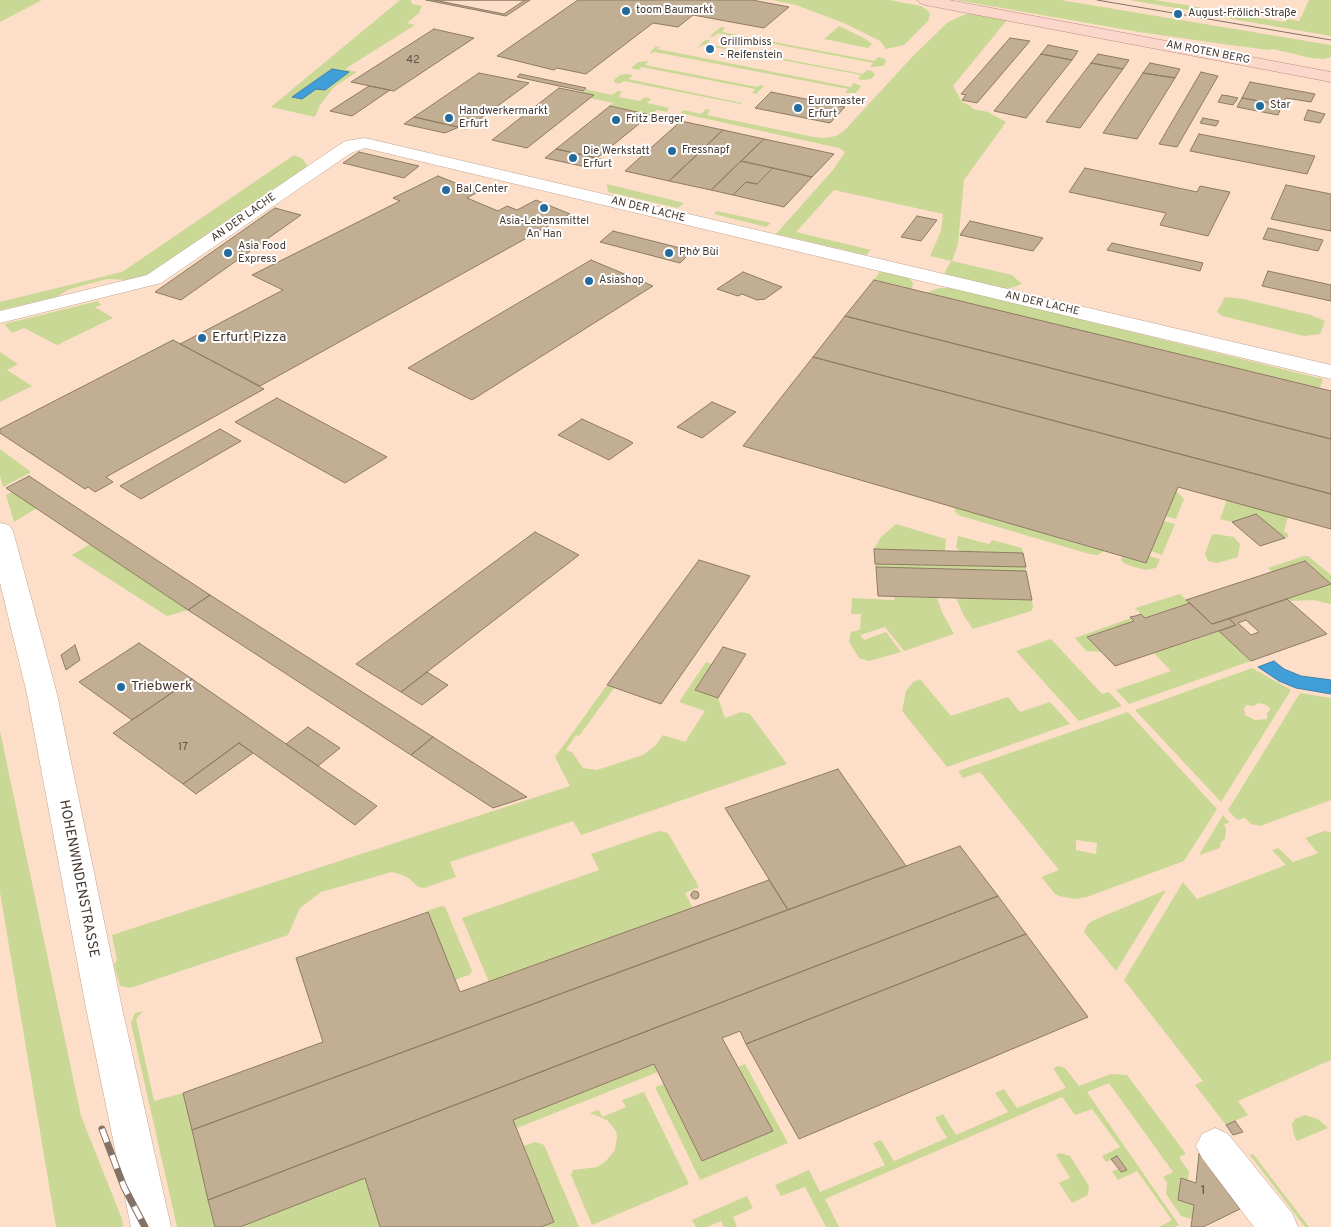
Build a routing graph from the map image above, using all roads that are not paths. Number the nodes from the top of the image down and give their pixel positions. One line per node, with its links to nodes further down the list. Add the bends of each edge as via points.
1 (925, 0): 2 (main road, AM ROTEN BERG)
2 (1085, 29): 3 (main road, AM ROTEN BERG, via 1194,44); 4 (main road, AM ROTEN BERG)
3 (1331, 69)
4 (1331, 76)
5 (0, 317): 6 (street, AN DER LACHE, via 154,279 352,144 365,143)
6 (1331, 372)
7 (0, 532): 9 (street, HOHENWINDENSTRASSE, via 42,694)
8 (1216, 1146): 10 (street)
9 (151, 1227)
10 (1278, 1227)

